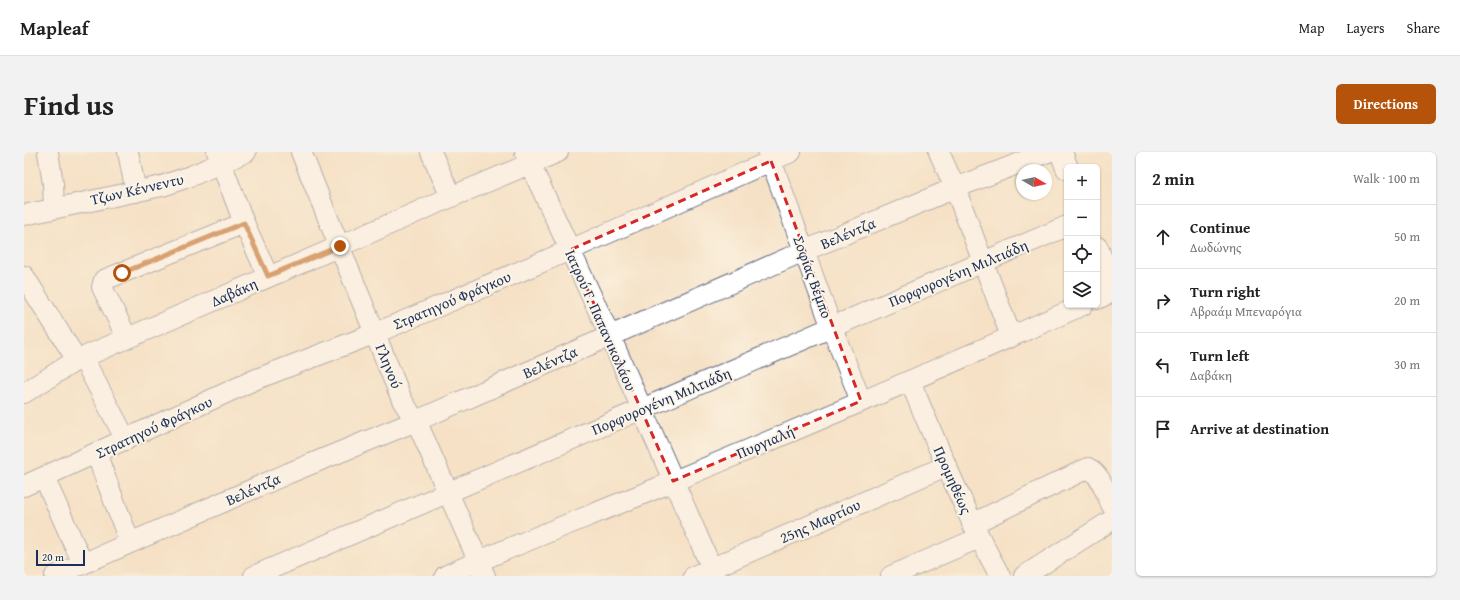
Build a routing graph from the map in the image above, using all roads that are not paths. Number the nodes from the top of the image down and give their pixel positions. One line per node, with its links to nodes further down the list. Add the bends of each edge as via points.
1 (48, 152): 18 (street)
2 (128, 152): 16 (street)
3 (246, 152): 12 (street, Τζων Κέννεντυ)
4 (301, 152): 22 (street, Γληνού)
5 (431, 152): 17 (street)
6 (558, 152): 13 (street, Δαβάκη)
7 (791, 152): 11 (street, Στρατηγού Φράγκου)
8 (939, 152): 15 (street)
9 (1048, 152): 15 (street, Βελέντζα)
10 (1061, 152): 14 (main road)
11 (770, 156): 23 (street, Στρατηγού Φράγκου); 24 (street, Σοφίας Βέμπο)
12 (219, 158): 16 (street, Τζων Κέννεντυ, via 177,182); 20 (street)
13 (528, 158): 17 (street, Δαβάκη); 23 (street, Ιατρού Γ. Παπανικολάου)
14 (1066, 164)
15 (955, 188): 24 (street, Βελέντζα); 26 (street)
16 (136, 192): 18 (street, Τζων Κέννεντυ)
17 (451, 197): 22 (street, Δαβάκη)
18 (54, 208): 19 (street, Τζων Κέννεντυ)
19 (24, 215)
20 (244, 223): 27 (street); 37 (street, via 103,281 102,287)
21 (1064, 227): 26 (street, Πορφυρογένη Μιλτιάδη)
22 (340, 246): 27 (street, Δαβάκη); 34 (street, Γληνού)
23 (570, 250): 34 (street, Στρατηγού Φράγκου); 35 (street, Ιατρού Γ. Παπανικολάου)
24 (804, 251): 33 (street, Σοφίας Βέμπο); 35 (street, Βελέντζα)
25 (1100, 256): 29 (main road)
26 (984, 262): 33 (street, Πορφυρογένη Μιλτιάδη); 36 (street)
27 (268, 276): 37 (street, Δαβάκη)
28 (26, 282): 38 (street)
29 (1112, 287)
30 (1112, 292): 31 (street)
31 (1100, 298)
32 (1076, 308): 36 (street, Πυργιαλή)
33 (832, 328): 41 (street, Σοφίας Βέμπο); 42 (street, Πορφυρογένη Μιλτιάδη)
34 (376, 333): 43 (street, Γληνού, via 402,400); 44 (street, Στρατηγού Φράγκου, via 254,380)
35 (610, 336): 42 (street, Ιατρού Γ. Παπανικολάου); 43 (street, Βελέντζα)
36 (1011, 336): 39 (street, Πυργιαλή)
37 (127, 338): 38 (street, Δαβάκη)
38 (80, 359): 40 (street, Δαβάκη); 44 (street)
39 (910, 381): 41 (street, Πυργιαλή); 46 (street, Προμηθέως)
40 (24, 393)
41 (861, 401): 48 (street, Πυργιαλή)
42 (642, 409): 48 (street, Ιατρού Γ. Παπανικολάου); 50 (street, Πορφυρογένη Μιλτιάδη)
43 (416, 421): 50 (street, Γληνού); 54 (street, Βελέντζα, via 289,473)
44 (126, 440): 45 (street, Στρατηγού Φράγκου)
45 (96, 453): 47 (street, Στρατηγού Φράγκου); 54 (street)
46 (946, 466): 53 (street, Προμηθέως); 57 (street, 25ης Μαρτίου)
47 (44, 477): 49 (street, Στρατηγού Φράγκου); 55 (street)
48 (673, 481): 56 (street, Πυργιαλή); 57 (street, Ιατρού Γ. Παπανικολάου)
49 (24, 486)
50 (447, 492): 56 (street, Γληνού); 59 (street, Πορφυρογένη Μιλτιάδη)
51 (1112, 506): 53 (street, via 1098,476 1088,468)
52 (1112, 520): 64 (street)
53 (976, 531): 62 (street); 63 (street, Προμηθέως)
54 (130, 543): 55 (street, Βελέντζα)
55 (83, 564): 58 (street, Βελέντζα)
56 (482, 568): 60 (street, Πυργιαλή)
57 (714, 572): 61 (street, 25ης Μαρτίου)
58 (55, 576)
59 (254, 576)
60 (445, 576)
61 (694, 576)
62 (891, 576)
63 (1000, 576)
64 (1025, 576)

